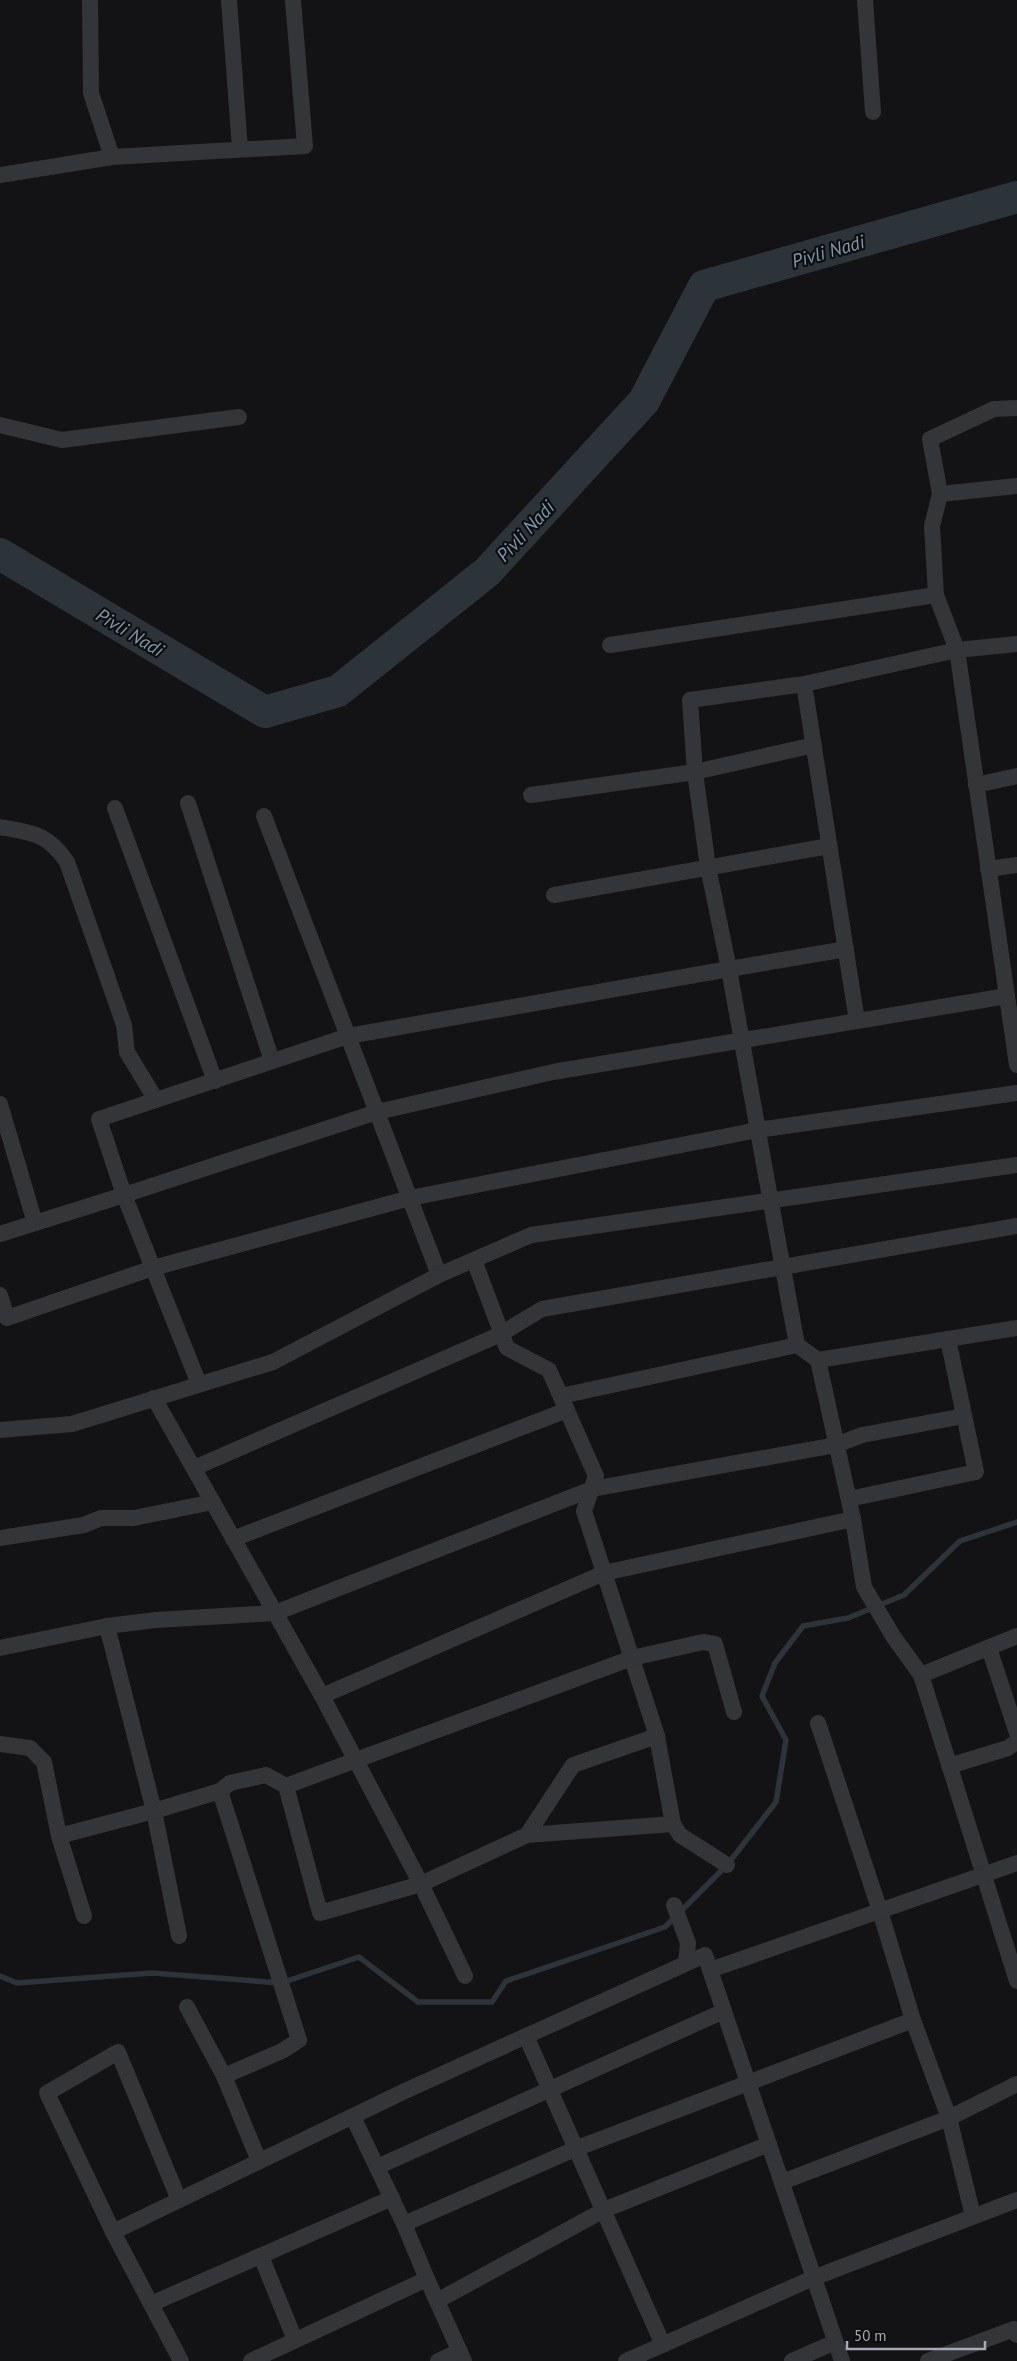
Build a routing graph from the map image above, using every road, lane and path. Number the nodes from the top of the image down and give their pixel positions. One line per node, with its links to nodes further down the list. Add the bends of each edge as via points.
1 (90, 0): 7 (street, via 91,93)
2 (229, 0): 6 (street)
3 (294, 0): 6 (street, via 304,146)
4 (865, 0): 5 (street)
5 (873, 112)
6 (240, 149): 7 (street)
7 (112, 157): 8 (street)
8 (0, 175)
9 (1017, 408): 13 (street, via 994,409 930,439)
10 (239, 418): 11 (street, via 62,440)
11 (0, 425)
12 (1017, 486): 13 (street)
13 (940, 494): 14 (street, via 932,526)
14 (936, 595): 16 (street); 17 (street)
15 (1017, 644): 17 (street)
16 (610, 646)
17 (957, 650): 18 (street); 22 (street)
18 (804, 684): 19 (street); 20 (street, via 690,700)
19 (814, 745): 20 (street); 28 (street)
20 (695, 772): 23 (street); 30 (street)
21 (1017, 776): 22 (street)
22 (976, 785): 31 (street)
23 (531, 795)
24 (188, 803): 40 (street)
25 (115, 808): 42 (street)
26 (264, 816): 37 (street)
27 (0, 827): 44 (street, via 32,832 54,844 67,862 124,1025 127,1052)
28 (829, 846): 30 (street); 33 (street)
29 (1017, 865): 31 (street)
30 (708, 868): 32 (street); 34 (street)
31 (988, 869): 35 (street)
32 (554, 894)
33 (846, 949): 34 (street); 36 (street)
34 (730, 969): 37 (street); 38 (street)
35 (1007, 996): 36 (street); 39 (street)
36 (857, 1021): 38 (street)
37 (348, 1036): 40 (street); 46 (street)
38 (742, 1040): 46 (street, via 553,1072); 47 (street)
39 (1016, 1048): 41 (street)
40 (272, 1061): 42 (street)
41 (1017, 1065)
42 (215, 1081): 44 (street)
43 (1017, 1093): 47 (street)
44 (156, 1100): 49 (street, via 99,1120)
45 (0, 1104): 52 (street)
46 (377, 1112): 49 (street); 50 (street)
47 (758, 1130): 50 (street); 51 (street)
48 (1017, 1164): 51 (street)
49 (124, 1195): 52 (street); 57 (street)
50 (410, 1198): 57 (street); 58 (street)
51 (770, 1200): 55 (street, via 532,1235); 56 (street)
52 (35, 1223): 54 (street)
53 (1017, 1226): 56 (street)
54 (0, 1234)
55 (474, 1260): 58 (street); 61 (street)
56 (782, 1266): 61 (street, via 542,1309); 63 (street)
57 (153, 1268): 59 (street, via 7,1318); 65 (street)
58 (439, 1275): 65 (street, via 273,1362)
59 (0, 1295)
60 (1017, 1328): 62 (street)
61 (501, 1334): 67 (street, via 507,1348 549,1370); 71 (street)
62 (948, 1339): 64 (street); 68 (street)
63 (796, 1345): 64 (street); 67 (street)
64 (818, 1360): 70 (street)
65 (199, 1384): 66 (street)
66 (154, 1398): 69 (street, via 72,1424); 71 (street)
67 (564, 1403): 72 (street, via 596,1476); 77 (street)
68 (964, 1416): 70 (street, via 862,1436); 73 (street, via 976,1472)
69 (0, 1430)
70 (836, 1445): 72 (street); 73 (street)
71 (194, 1468): 74 (street)
72 (592, 1489): 78 (street, via 584,1512); 79 (street)
73 (849, 1499): 75 (street)
74 (213, 1502): 76 (street, via 134,1518 101,1518 84,1524); 77 (street)
75 (853, 1519): 78 (street); 85 (street, via 864,1587)
76 (0, 1538)
77 (233, 1539): 79 (street)
78 (604, 1573): 84 (street); 86 (street)
79 (275, 1613): 80 (street); 86 (street)
80 (106, 1626): 82 (street); 97 (street)
81 (1017, 1636): 83 (street)
82 (0, 1648)
83 (989, 1648): 85 (street); 89 (street)
84 (632, 1658): 87 (street, via 703,1642 715,1644); 90 (street); 93 (street)
85 (921, 1675): 94 (street)
86 (322, 1696): 93 (street)
87 (734, 1712)
88 (818, 1723): 106 (street)
89 (1017, 1732)
90 (657, 1736): 98 (street); 99 (street, via 573,1765)
91 (1017, 1740): 94 (street, via 1008,1748)
92 (0, 1744): 100 (street, via 30,1748 44,1762)
93 (355, 1761): 95 (street); 104 (street)
94 (950, 1766): 103 (street)
95 (286, 1786): 96 (street, via 266,1775 230,1784); 104 (street, via 320,1913)
96 (220, 1790): 97 (street); 117 (street, via 299,2040 282,2051)
97 (154, 1811): 100 (street); 108 (street)
98 (673, 1824): 99 (street); 102 (street, via 680,1835)
99 (527, 1835): 104 (street)
100 (59, 1836): 107 (street)
101 (1017, 1863): 103 (street)
102 (727, 1865)
103 (984, 1876): 106 (street); 111 (street)
104 (421, 1884): 112 (street)
105 (674, 1905): 109 (street, via 688,1943)
106 (879, 1912): 110 (street); 115 (street)
107 (84, 1916)
108 (179, 1936)
109 (686, 1964): 110 (street, via 705,1955); 116 (street)
110 (710, 1970): 114 (street)
111 (1016, 1971)
112 (465, 1976)
113 (187, 2007): 117 (street)
114 (724, 2011): 118 (street); 120 (street)
115 (913, 2020): 118 (street); 122 (street)
116 (526, 2036): 120 (street); 121 (street)
117 (224, 2076): 125 (street)
118 (749, 2084): 123 (street); 124 (street)
119 (1017, 2084): 122 (street)
120 (549, 2089): 124 (street); 126 (street)
121 (353, 2116): 125 (street); 126 (street)
122 (949, 2118): 127 (street); 132 (street)
123 (769, 2144): 127 (street); 131 (street)
124 (575, 2149): 131 (street); 133 (street)
125 (259, 2161): 129 (street)
126 (377, 2167): 128 (street)
127 (782, 2182): 136 (street)
128 (392, 2198): 133 (street); 135 (street)
129 (179, 2200): 134 (street); 134 (street, via 118,2052 47,2093)
130 (1017, 2200): 132 (street)
131 (604, 2210): 138 (street); 143 (street)
132 (973, 2216): 136 (street)
133 (404, 2224): 137 (street)
134 (113, 2232): 139 (street)
135 (261, 2256): 139 (street); 141 (street)
136 (814, 2278): 142 (street); 143 (street)
137 (427, 2279): 138 (street); 141 (street)
138 (437, 2301): 144 (street)
139 (151, 2304): 146 (street)
140 (1017, 2335): 151 (street, via 1014,2329)
141 (295, 2340): 147 (street)
142 (835, 2342): 149 (street); 150 (street)
143 (663, 2345): 145 (street)
144 (462, 2356): 148 (street)
145 (628, 2360)
146 (182, 2361)
147 (251, 2361)
148 (438, 2361)
149 (792, 2361)
150 (842, 2361)
151 (928, 2361)

